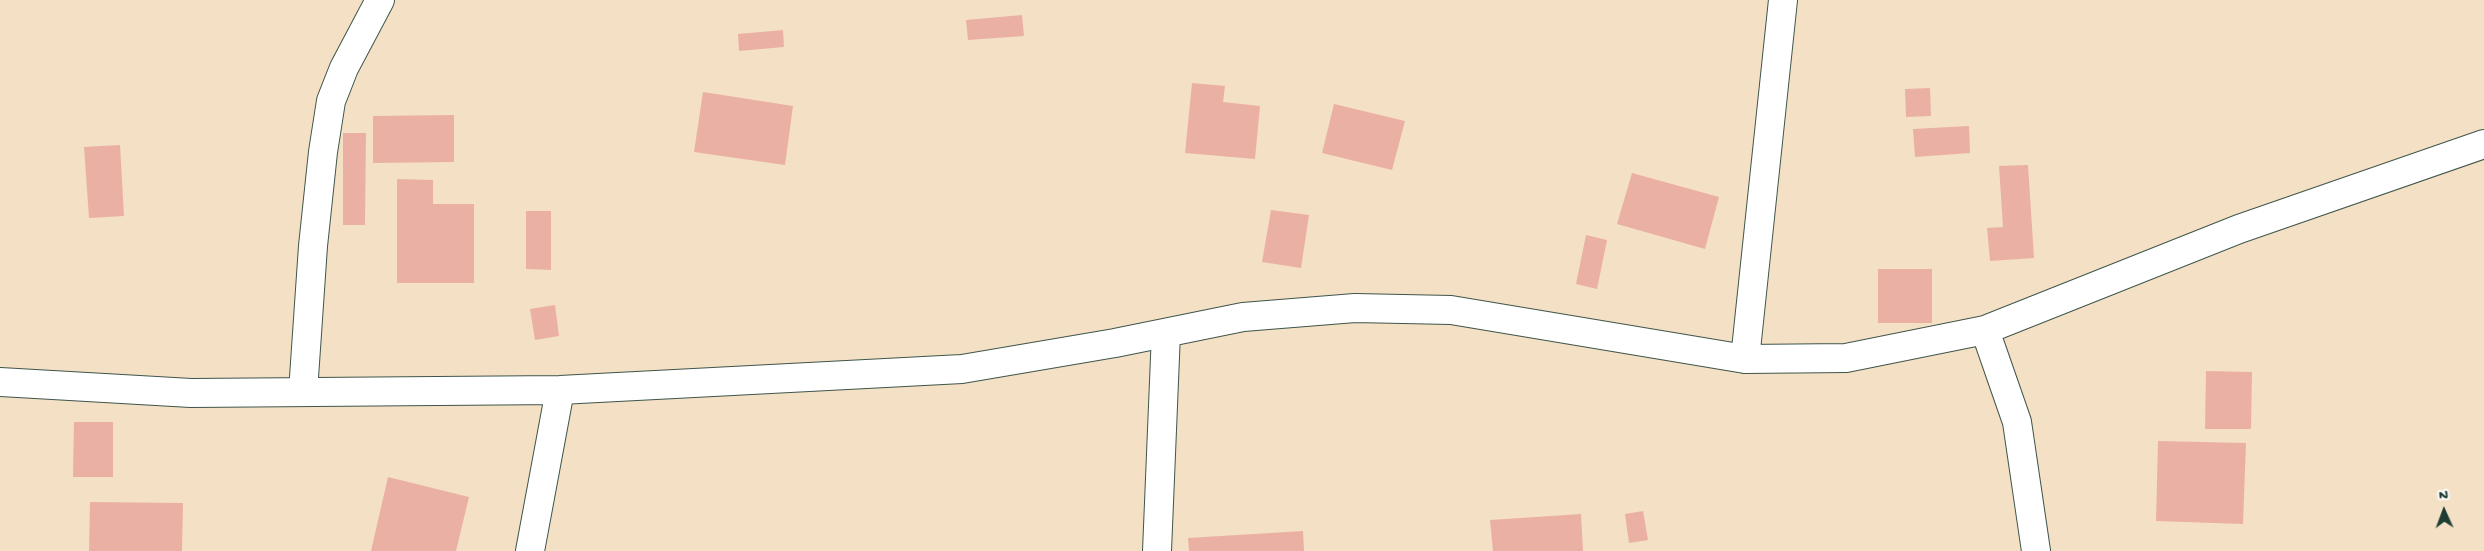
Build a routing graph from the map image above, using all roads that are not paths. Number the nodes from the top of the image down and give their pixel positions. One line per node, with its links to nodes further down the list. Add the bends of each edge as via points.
1 (380, 0): 9 (street, via 344,68 331,101 322,152)
2 (1783, 0): 6 (street)
3 (2484, 144): 4 (street, via 2239,229)
4 (1985, 330): 6 (street, via 1846,358); 12 (street, via 2017,422)
5 (1166, 333): 6 (street, via 1243,317 1355,308 1451,310); 8 (street, via 962,369); 11 (street)
6 (1745, 359)
7 (0, 382): 9 (street, via 191,393)
8 (560, 390): 9 (street); 10 (street)
9 (303, 392)
10 (530, 551)
11 (1157, 551)
12 (2036, 551)

